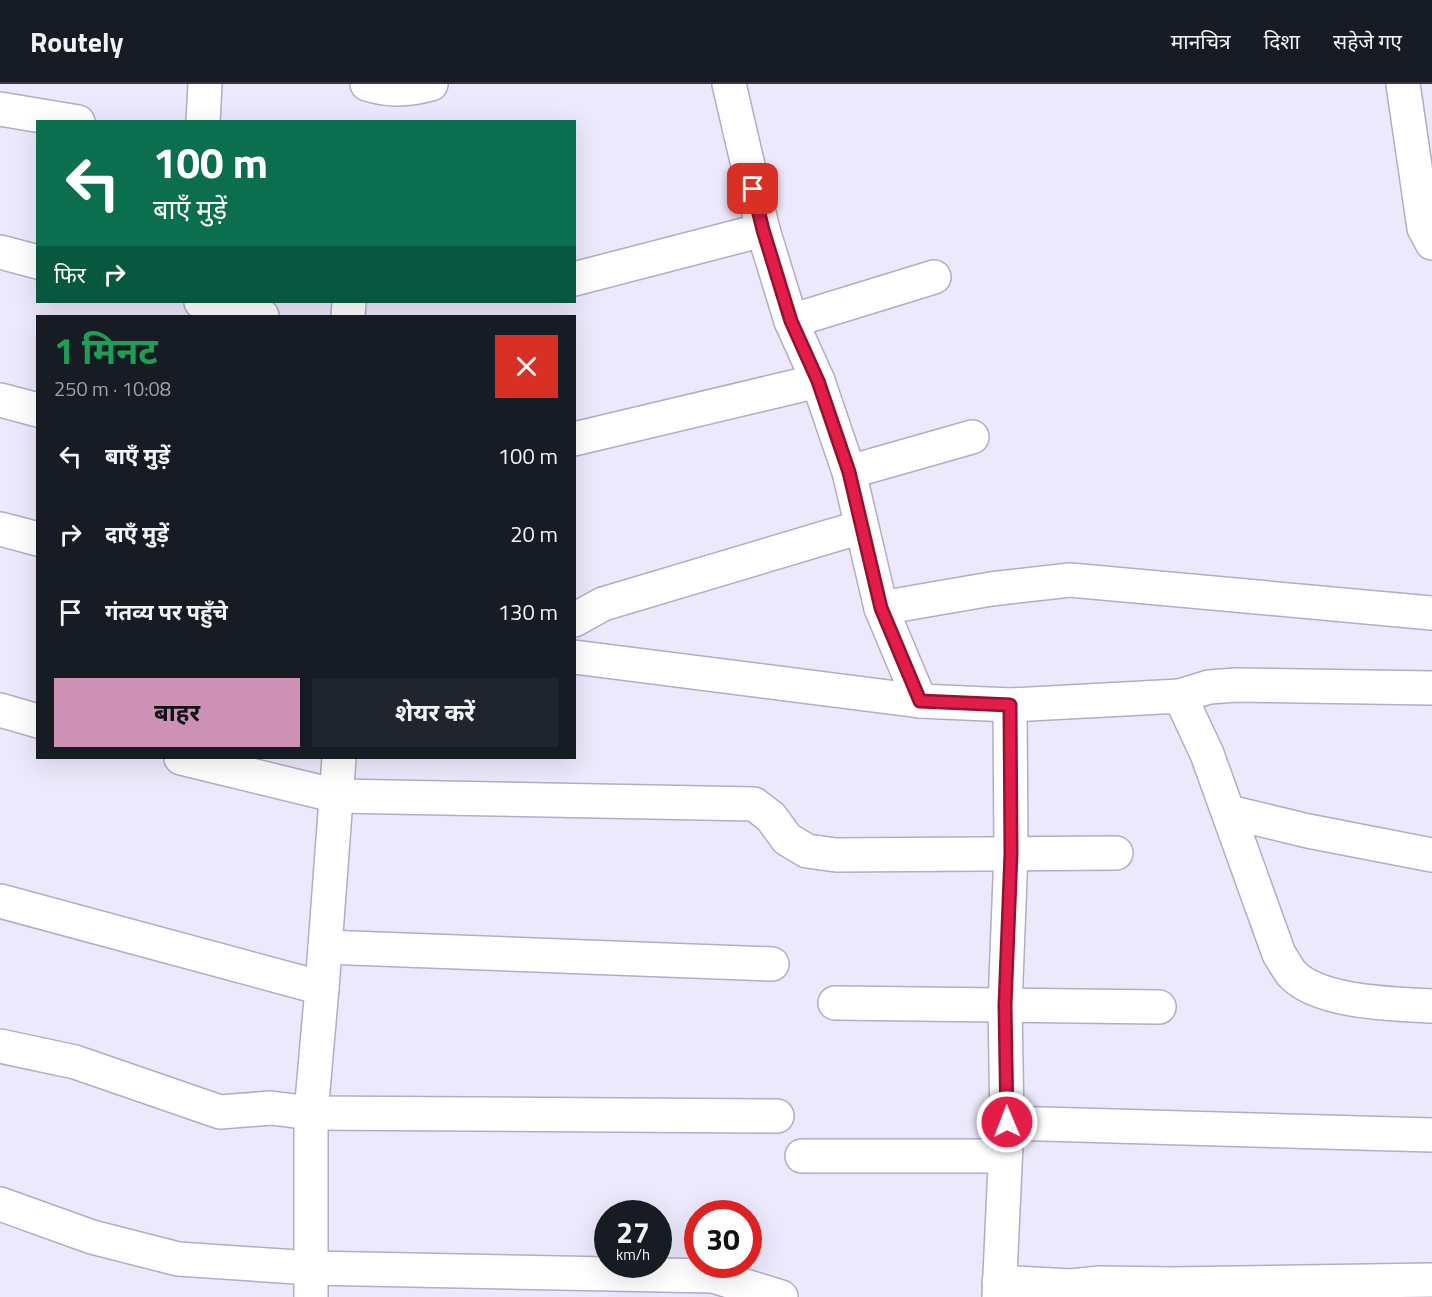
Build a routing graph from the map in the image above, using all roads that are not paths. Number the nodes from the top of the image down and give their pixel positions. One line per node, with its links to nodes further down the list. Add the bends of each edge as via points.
1 (205, 84): 8 (street)
2 (367, 84): 3 (street, via 388,89)
3 (431, 84)
4 (729, 84): 9 (street)
5 (1403, 84): 10 (street, via 1424,228)
6 (0, 109): 7 (street)
7 (66, 120)
8 (203, 120)
9 (763, 230): 14 (street); 17 (street)
10 (1432, 243)
11 (0, 252): 12 (street)
12 (36, 261)
13 (934, 277): 17 (street)
14 (576, 278)
15 (205, 303): 16 (street)
16 (258, 315)
17 (791, 321): 18 (street)
18 (818, 381): 22 (street); 23 (street)
19 (0, 400): 20 (street)
20 (36, 409)
21 (972, 437): 23 (street)
22 (576, 439)
23 (849, 472): 24 (street)
24 (861, 527): 27 (street); 29 (street, via 603,604)
25 (0, 529): 26 (street)
26 (36, 538)
27 (881, 608): 28 (street, via 1070,580); 33 (street)
28 (1432, 613)
29 (576, 619)
30 (576, 657): 33 (street)
31 (1432, 688): 32 (street, via 1236,685 1209,687)
32 (1180, 696): 34 (street); 40 (street)
33 (920, 701): 34 (street)
34 (1010, 705): 41 (street)
35 (0, 710): 36 (street)
36 (36, 720)
37 (185, 759): 39 (street)
38 (339, 759): 39 (street)
39 (337, 796): 41 (street, via 754,804 771,817 787,839 807,851 836,855); 45 (street)
40 (1229, 812): 43 (street); 50 (street, via 1279,954 1293,975 1318,990 1348,998)
41 (1011, 853): 42 (street); 49 (street)
42 (1116, 853)
43 (1432, 855)
44 (0, 901): 47 (street)
45 (325, 947): 46 (street); 47 (street)
46 (772, 964)
47 (322, 988): 53 (street)
48 (835, 1003): 49 (street)
49 (1005, 1005): 51 (street); 55 (street)
50 (1432, 1006)
51 (1160, 1007)
52 (0, 1047): 53 (street, via 75,1062 220,1112 271,1108)
53 (311, 1113): 54 (street); 61 (street)
54 (777, 1116)
55 (1007, 1122): 56 (street); 58 (street)
56 (1432, 1135)
57 (802, 1156): 58 (street)
58 (1005, 1156): 62 (street)
59 (0, 1204): 61 (street, via 92,1237)
60 (1432, 1280): 62 (street, via 1100,1283)
61 (311, 1283): 63 (street, via 713,1276)
62 (999, 1289)
63 (781, 1297)

